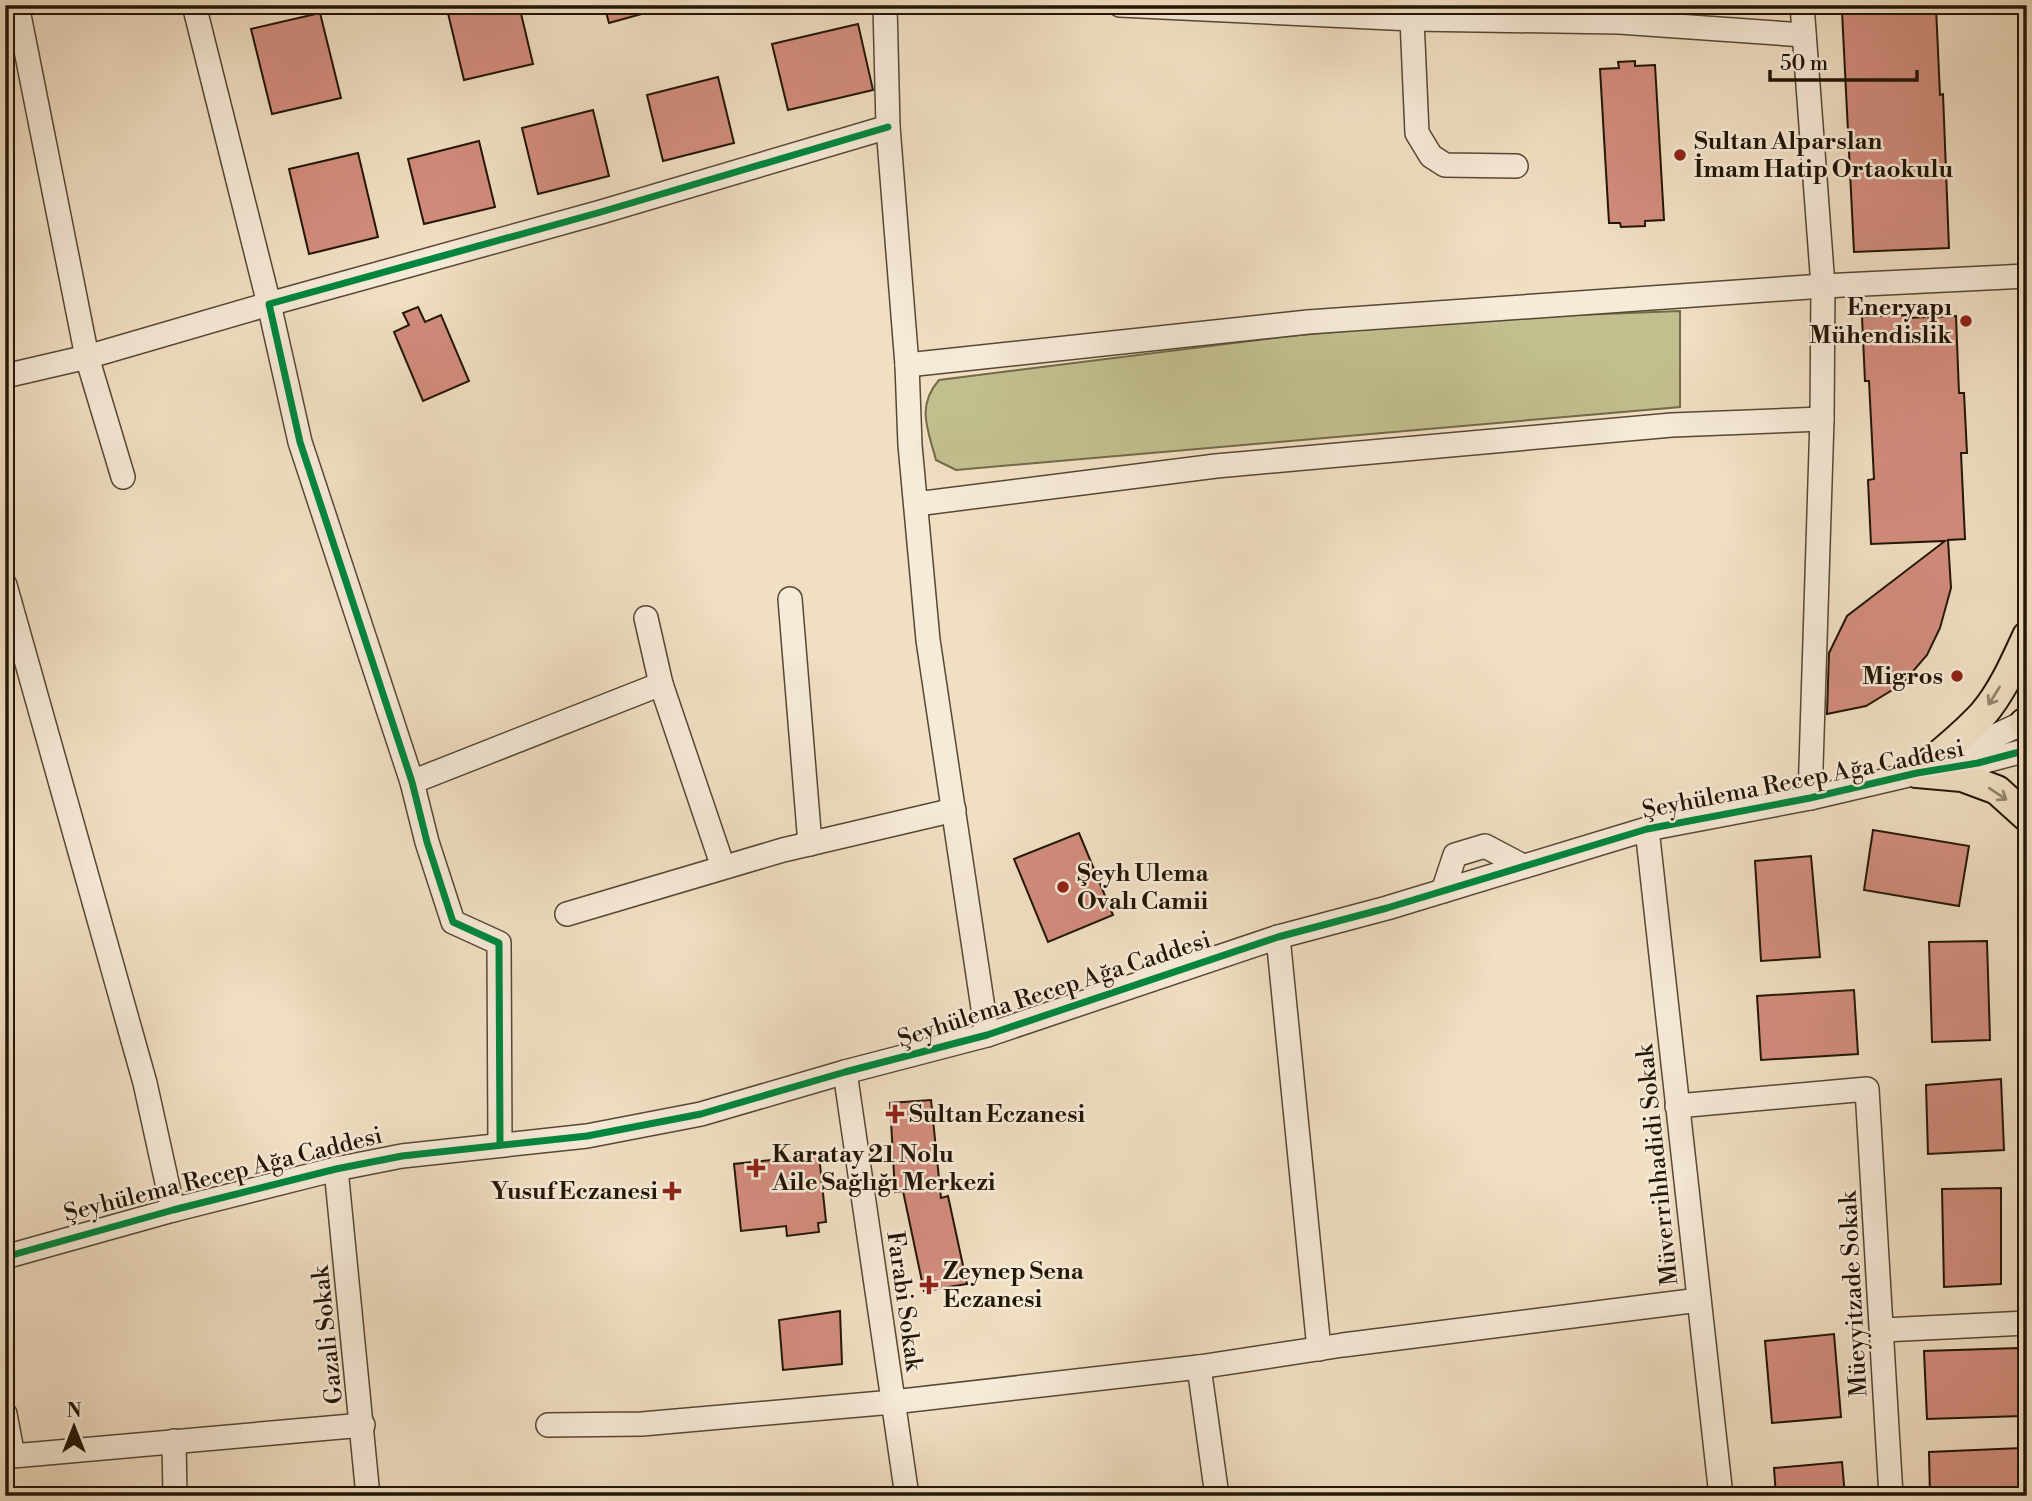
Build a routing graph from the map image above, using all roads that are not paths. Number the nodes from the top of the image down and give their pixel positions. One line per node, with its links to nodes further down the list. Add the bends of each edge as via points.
1 (17, 5): 14 (street)
2 (194, 5): 13 (street)
3 (885, 5): 9 (street)
4 (1120, 5): 7 (street)
5 (1802, 5): 8 (street)
6 (1619, 14): 7 (street); 8 (street)
7 (1412, 19): 10 (street, via 1417,133 1431,156 1445,165)
8 (1804, 35): 12 (street)
9 (888, 127): 13 (street); 15 (street)
10 (1516, 166)
11 (2027, 276): 12 (street)
12 (1822, 286): 15 (street, via 1308,322); 17 (street)
13 (269, 303): 14 (street); 27 (street, via 300,442)
14 (88, 356): 16 (street); 18 (street)
15 (907, 365): 19 (street)
16 (5, 376)
17 (1822, 419): 19 (street, via 1672,425 1216,466); 28 (street)
18 (123, 477)
19 (916, 505): 29 (street, via 928,640)
20 (5, 585): 41 (street, via 145,1083)
21 (790, 599): 32 (street)
22 (646, 618): 24 (street)
23 (2027, 636): 26 (main road, one-way to 26, via 1985,711)
24 (661, 684): 27 (street); 33 (street)
25 (2026, 729): 26 (street, Şeyhülema Recep Ağa Caddesi, via 1978,763)
26 (1917, 773): 28 (street, Şeyhülema Recep Ağa Caddesi); 30 (main road, one-way to 30, via 1962,777 1997,790)
27 (412, 782): 39 (street, via 453,922 499,943)
28 (1810, 798): 31 (street, Şeyhülema Recep Ağa Caddesi)
29 (954, 810): 32 (street); 36 (street)
30 (2027, 817)
31 (1647, 829): 35 (street, Şeyhülema Recep Ağa Caddesi); 38 (street, Müverrihhadidi Sokak)
32 (810, 844): 33 (street)
33 (723, 867): 34 (street)
34 (567, 914)
35 (1278, 937): 36 (street, Şeyhülema Recep Ağa Caddesi); 46 (street)
36 (987, 1035): 37 (street, Şeyhülema Recep Ağa Caddesi)
37 (845, 1072): 39 (street, Şeyhülema Recep Ağa Caddesi, via 645,1126); 48 (street, Farabi Sokak)
38 (1677, 1106): 43 (street, Müverrihhadidi Sokak); 45 (street, Müeyyitzade Sokak, via 1867,1089)
39 (500, 1144): 40 (street, Şeyhülema Recep Ağa Caddesi)
40 (336, 1169): 41 (street, Şeyhülema Recep Ağa Caddesi); 50 (street, Gazali Sokak)
41 (173, 1210): 42 (street, Şeyhülema Recep Ağa Caddesi)
42 (5, 1257)
43 (1699, 1300): 46 (street); 57 (street, Müverrihhadidi Sokak)
44 (2027, 1323): 45 (street)
45 (1883, 1330): 58 (street, Müeyyitzade Sokak)
46 (1319, 1349): 47 (street)
47 (1199, 1367): 48 (street); 56 (street)
48 (893, 1402): 51 (street, via 642,1424); 55 (street, Farabi Sokak)
49 (5, 1414): 52 (street, via 13,1456)
50 (363, 1425): 52 (street); 54 (street, Gazali Sokak)
51 (548, 1425)
52 (174, 1441): 53 (street)
53 (174, 1496)
54 (368, 1496)
55 (907, 1496)
56 (1217, 1496)
57 (1721, 1496)
58 (1891, 1496)

